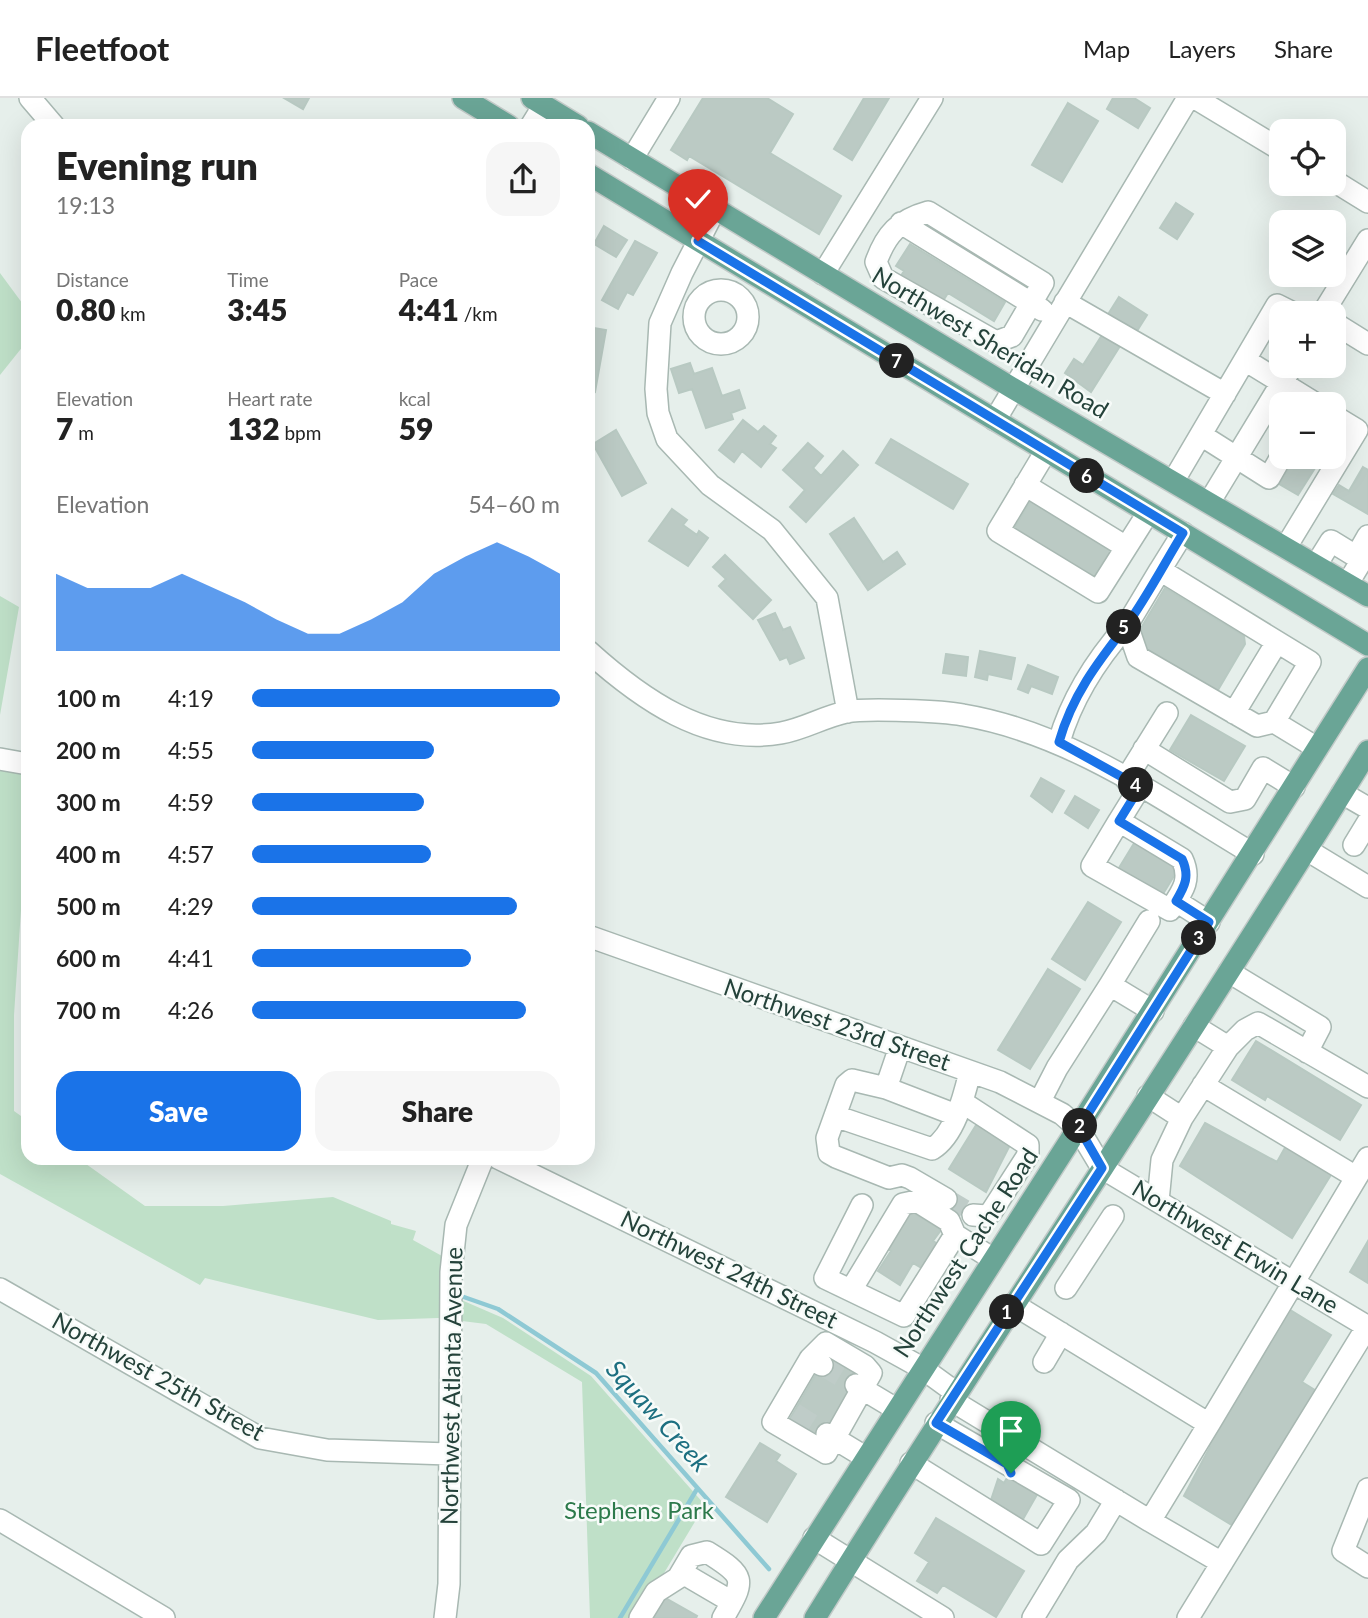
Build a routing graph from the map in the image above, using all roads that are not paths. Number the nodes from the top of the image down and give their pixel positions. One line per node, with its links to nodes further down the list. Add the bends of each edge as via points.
1 (30, 98): 8 (street)
2 (463, 98): 9 (main road)
3 (668, 98): 14 (street)
4 (932, 98): 19 (street)
5 (1188, 98): 26 (street)
6 (1195, 98): 13 (street)
7 (538, 102): 10 (street); 11 (main road)
8 (48, 119)
9 (498, 119)
10 (533, 119)
11 (566, 119)
12 (595, 136): 14 (main road, Northwest Sheridan Road)
13 (1269, 143)
14 (632, 159): 18 (main road, Northwest Sheridan Road)
15 (595, 178): 22 (main road)
16 (1346, 188): 17 (street)
17 (1368, 202)
18 (715, 209): 22 (street); 23 (main road, Northwest Sheridan Road)
19 (858, 218): 20 (street); 23 (street)
20 (893, 230): 25 (street); 25 (street, via 876,262 883,278 996,342 1012,336)
21 (1368, 240): 24 (street)
22 (698, 241): 28 (street); 39 (main road)
23 (823, 274): 36 (main road, Northwest Sheridan Road)
24 (1330, 301)
25 (1031, 303): 26 (street)
26 (1060, 310): 36 (street); 38 (street)
27 (1269, 319): 32 (street)
28 (660, 323): 29 (street); 63 (street, via 656,389 667,439 710,485 772,530 827,598)
29 (696, 330)
30 (1346, 330): 31 (street)
31 (1368, 344)
32 (1245, 360): 33 (street); 38 (street)
33 (1269, 368)
34 (1285, 378): 44 (street)
35 (1291, 378): 37 (street)
36 (1014, 389): 39 (street); 46 (main road, Northwest Sheridan Road)
37 (1304, 392)
38 (1225, 394): 42 (street)
39 (995, 421): 43 (main road)
40 (1346, 424): 41 (street)
41 (1362, 434): 52 (street)
42 (1200, 435): 44 (street); 46 (street)
43 (1045, 451): 47 (street); 49 (main road)
44 (1237, 457): 45 (street, via 1269,478); 48 (street)
45 (1274, 469)
46 (1174, 480): 48 (main road, Northwest Sheridan Road)
47 (1025, 485): 51 (street); 51 (street, via 998,531 1098,592)
48 (1210, 501): 52 (main road, Northwest Sheridan Road)
49 (1148, 513): 50 (main road); 51 (street)
50 (1183, 533): 55 (street); 60 (main road)
51 (1126, 547)
52 (1286, 547): 54 (main road, Northwest Sheridan Road)
53 (1363, 548): 54 (street, via 1331,541); 56 (street, via 1362,560)
54 (1316, 565): 56 (main road, Northwest Sheridan Road)
55 (1160, 570): 58 (street); 59 (street)
56 (1348, 583): 57 (main road, Northwest Sheridan Road)
57 (1368, 596)
58 (1127, 625): 65 (street, via 1138,657); 67 (street, via 1083,684)
59 (1277, 642): 65 (street); 66 (street, via 1310,662)
60 (1368, 645)
61 (595, 657): 63 (street, via 627,687 696,725 736,735 778,734)
62 (1368, 668): 68 (main road, Northwest Cache Road)
63 (848, 712): 67 (street, via 960,714 1019,727)
64 (1167, 713): 69 (street)
65 (1234, 713): 66 (street, via 1257,726)
66 (1274, 722): 68 (street)
67 (1059, 742): 73 (street)
68 (1317, 748): 74 (main road, Northwest Cache Road)
69 (1144, 749): 73 (street); 74 (street, via 1230,802 1245,799 1263,768)
70 (1368, 751): 75 (main road)
71 (0, 759): 72 (street)
72 (21, 763)
73 (1133, 783): 78 (street); 81 (street)
74 (1294, 786): 81 (main road, Northwest Cache Road)
75 (1342, 793): 76 (street); 80 (main road)
76 (1368, 808)
77 (1368, 822): 79 (street)
78 (1125, 825): 83 (street, via 1112,848 1111,860 1115,868 1151,892); 83 (street, via 1182,859 1187,869 1186,884)
79 (1354, 845)
80 (1307, 850): 82 (street); 86 (main road)
81 (1253, 854): 84 (main road, Northwest Cache Road)
82 (1368, 887)
83 (1162, 909): 84 (street); 87 (street)
84 (1209, 922): 88 (main road, Northwest Cache Road)
85 (595, 938): 91 (street, Northwest 23rd Street)
86 (1228, 972): 89 (main road); 92 (street, via 1320,1027)
87 (1110, 985): 88 (street); 98 (street)
88 (1153, 1011): 102 (main road, Northwest Cache Road)
89 (1194, 1026): 90 (street); 97 (main road)
90 (1228, 1046): 92 (street, via 1258,1024); 94 (street)
91 (900, 1047): 93 (street, Northwest 23rd Street); 96 (street)
92 (1307, 1052): 95 (street)
93 (971, 1072): 98 (street, Northwest 23rd Street); 99 (street)
94 (1203, 1085): 101 (street); 107 (street)
95 (1368, 1087)
96 (886, 1088): 99 (street); 100 (street, via 852,1080)
97 (1147, 1096): 101 (street); 106 (main road)
98 (1040, 1101): 102 (street, Northwest 23rd Street)
99 (959, 1108): 100 (street, via 939,1145 932,1149); 111 (street, via 1028,1145 1028,1155 992,1211 987,1216)
100 (835, 1116): 108 (street, via 827,1138 830,1153 889,1178 910,1178)
101 (1182, 1118): 109 (street, via 1162,1160)
102 (1079, 1128): 106 (street); 116 (main road, Northwest Cache Road)
103 (1368, 1158): 107 (street)
104 (480, 1165): 135 (street, Northwest Atlanta Avenue, via 456,1225 451,1272)
105 (512, 1165): 122 (street, Northwest 24th Street)
106 (1102, 1168): 109 (street, Northwest Erwin Lane); 114 (main road)
107 (1356, 1177): 117 (street)
108 (946, 1199)
109 (1158, 1201): 117 (street, Northwest Erwin Lane)
110 (862, 1205): 120 (street, via 825,1278)
111 (973, 1215)
112 (1113, 1216): 115 (street)
113 (955, 1235): 116 (street); 120 (street, via 904,1317); 120 (street, via 949,1221 917,1201 903,1204)
114 (1058, 1235): 115 (street); 121 (main road)
115 (1089, 1253): 118 (street)
116 (993, 1259): 128 (main road, Northwest Cache Road)
117 (1292, 1281): 123 (street, Northwest Erwin Lane); 133 (street)
118 (1066, 1288)
119 (0, 1289): 135 (street, Northwest 25th Street, via 260,1438 327,1450)
120 (853, 1292): 122 (street)
121 (1013, 1304): 124 (street); 130 (main road)
122 (840, 1325): 125 (street, Northwest 24th Street); 126 (street)
123 (1367, 1327): 148 (street)
124 (1061, 1333): 127 (street); 133 (street)
125 (875, 1342): 128 (street, Northwest 24th Street); 129 (street)
126 (826, 1343): 129 (street); 134 (street, via 788,1410 774,1422 826,1453)
127 (1044, 1362)
128 (922, 1368): 130 (street, Northwest 24th Street); 131 (main road, Northwest Cache Road)
129 (861, 1380): 131 (street); 134 (street)
130 (953, 1396): 132 (main road); 140 (street, Northwest 24th Street)
131 (896, 1409): 136 (main road, Northwest Cache Road)
132 (936, 1423): 137 (main road); 145 (street, via 1069,1500)
133 (1209, 1424): 143 (street)
134 (831, 1436): 136 (street)
135 (449, 1454): 153 (street, Northwest Atlanta Avenue)
136 (865, 1457): 144 (main road, Northwest Cache Road)
137 (911, 1463): 141 (street); 147 (main road)
138 (1040, 1489): 141 (street, via 1049,1501 1046,1516 1035,1526)
139 (1368, 1489): 149 (street, via 1343,1551)
140 (1116, 1500): 143 (street, Northwest 24th Street); 146 (street, via 1096,1533)
141 (984, 1508): 145 (street)
142 (0, 1520): 152 (street)
143 (1150, 1521): 148 (street, Northwest 24th Street)
144 (814, 1538): 147 (street); 155 (main road, Northwest Cache Road)
145 (1041, 1544): 146 (street)
146 (1068, 1560): 158 (street)
147 (850, 1562): 156 (main road); 157 (street)
148 (1222, 1563): 159 (street)
149 (1368, 1567)
150 (691, 1578): 151 (street)
151 (728, 1610): 154 (street, via 740,1589 740,1578 735,1569 707,1552 698,1552 678,1578 656,1592)
152 (164, 1618)
153 (445, 1618)
154 (640, 1618)
155 (764, 1618)
156 (815, 1618)
157 (943, 1618)
158 (1033, 1618)
159 (1188, 1618)

